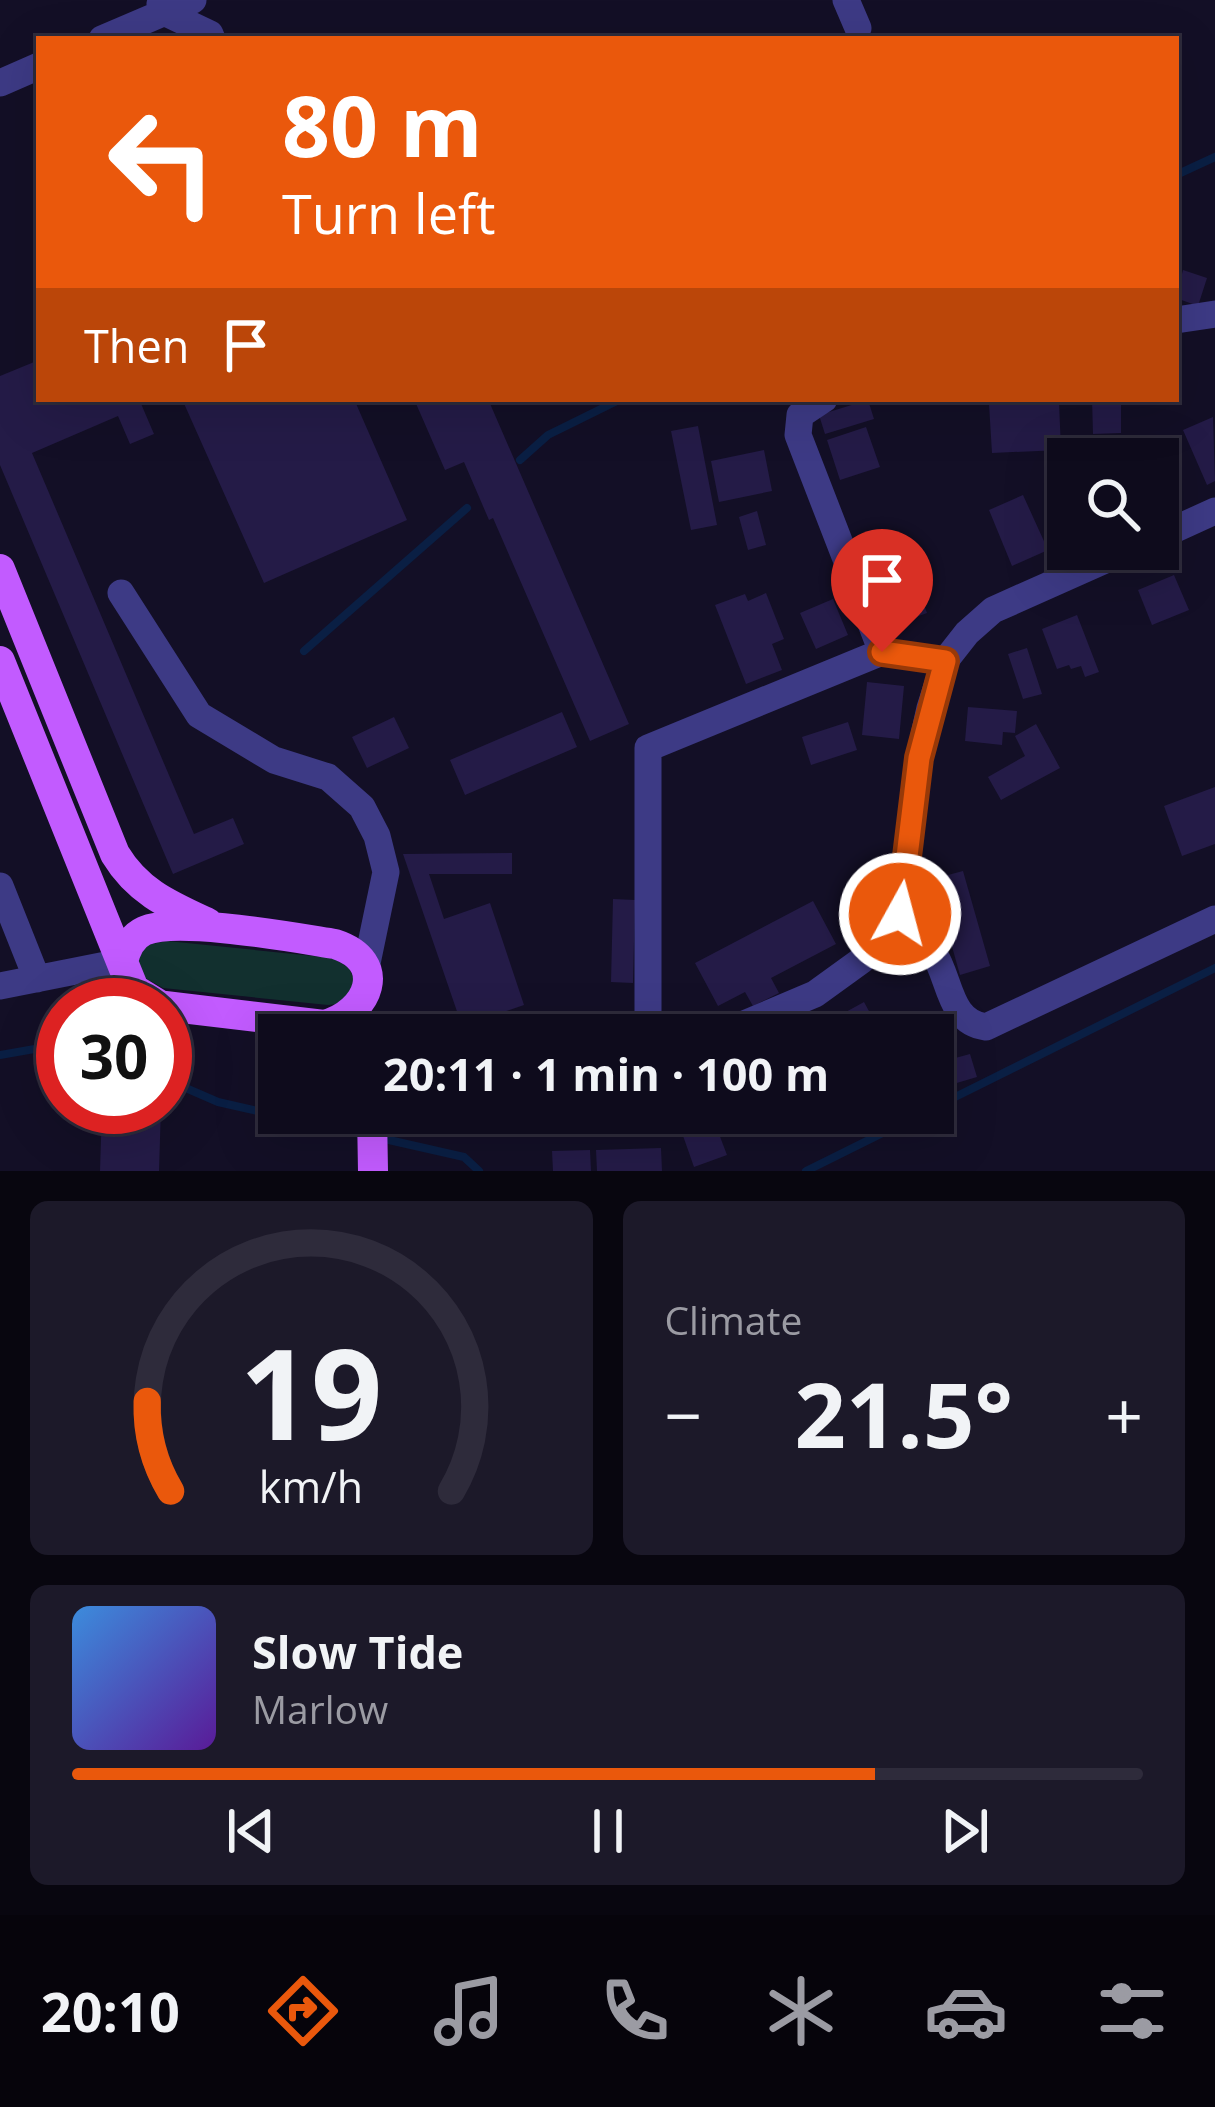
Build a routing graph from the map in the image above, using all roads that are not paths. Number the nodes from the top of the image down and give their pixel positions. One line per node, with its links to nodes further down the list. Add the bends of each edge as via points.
1 (193, 0): 3 (street)
2 (846, 0): 4 (street)
3 (161, 6): 5 (street); 6 (street)
4 (858, 28)
5 (107, 36)
6 (211, 36)
7 (36, 67): 8 (street)
8 (0, 83)
9 (1215, 314): 10 (street)
10 (1179, 320)
11 (820, 402): 17 (street, via 800,416 798,434)
12 (1215, 511): 13 (street)
13 (1179, 527)
14 (0, 569): 23 (main road, via 125,870 152,898)
15 (1083, 570): 19 (street, via 993,610)
16 (121, 592): 25 (street, via 199,715 274,760 328,777 362,807 386,872)
17 (882, 652): 19 (street); 34 (street, via 648,748)
18 (0, 661): 24 (main road)
19 (945, 661): 21 (street, via 919,758)
20 (0, 886): 26 (street)
21 (900, 914): 22 (street, via 934,952 961,1018 986,1027); 35 (street, via 862,960)
22 (1215, 919)
23 (225, 930): 24 (main road, via 148,930 128,947); 25 (main road, via 335,944 356,953)
24 (122, 966): 27 (street); 28 (main road)
25 (367, 975): 32 (main road); 33 (main road)
26 (37, 978)
27 (44, 978)
28 (129, 978)
29 (36, 979): 30 (street)
30 (0, 986)
31 (192, 1010): 36 (main road)
32 (349, 1014)
33 (369, 1014)
34 (648, 1014)
35 (767, 1014)
36 (258, 1020)
37 (372, 1134): 38 (main road)
38 (373, 1166)

